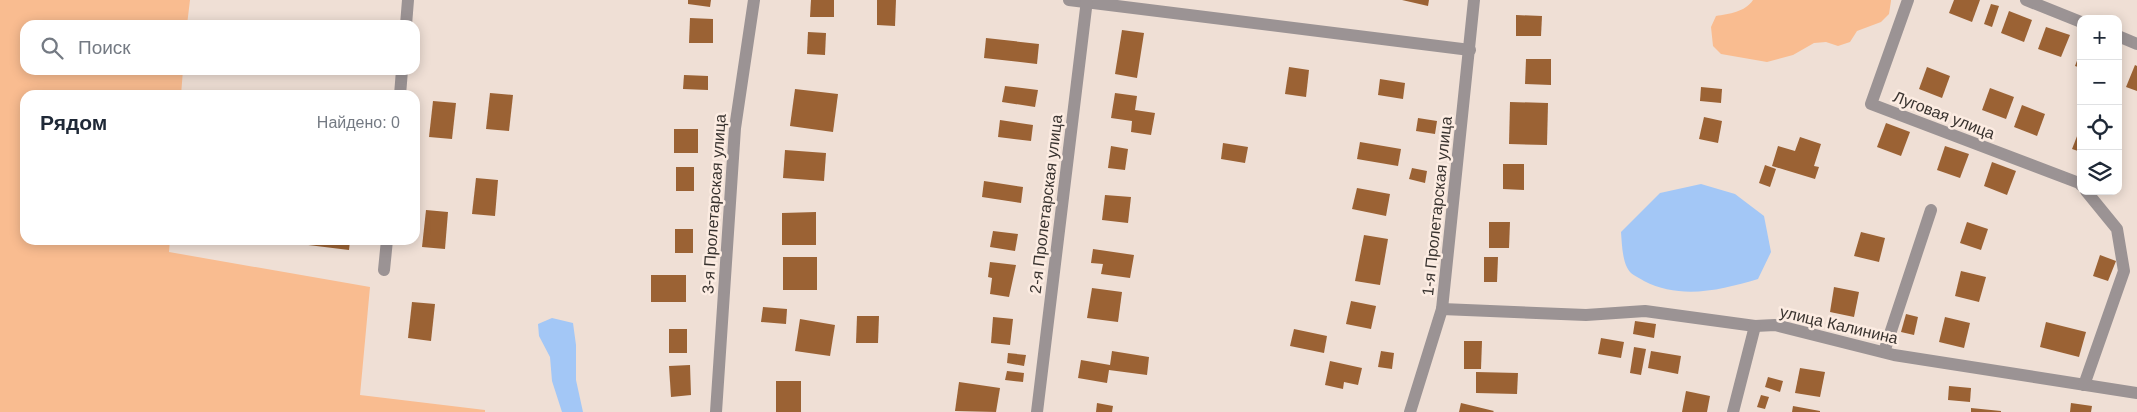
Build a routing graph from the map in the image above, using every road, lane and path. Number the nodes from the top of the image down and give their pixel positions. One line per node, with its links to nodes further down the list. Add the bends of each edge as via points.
1 (408, 0): 8 (street)
2 (754, 0): 25 (street, 3-я Пролетарская улица, via 735,128)
3 (1069, 0): 7 (street)
4 (1474, 0): 12 (street, 1-я Пролетарская улица)
5 (1908, 0): 15 (street, Луговая улица, via 1871,104)
6 (2026, 0): 9 (street)
7 (1087, 2): 12 (street); 26 (street, 2-я Пролетарская улица)
8 (406, 20)
9 (2077, 20)
10 (2122, 38): 11 (street)
11 (2137, 44)
12 (1470, 50): 20 (street, 1-я Пролетарская улица)
13 (402, 75): 14 (street)
14 (400, 90)
15 (2077, 181)
16 (2089, 195): 23 (street, via 2117,229 2124,272)
17 (1931, 210): 22 (street)
18 (386, 245): 19 (street)
19 (384, 270)
20 (1442, 309): 21 (street, улица Калинина, via 1586,315 1645,312); 27 (street, 1-я Пролетарская улица)
21 (1755, 326): 22 (street, улица Калинина, via 1775,325); 28 (street)
22 (1884, 352): 23 (street, улица Калинина)
23 (2084, 385): 24 (street, улица Калинина)
24 (2137, 394)
25 (716, 412)
26 (1037, 412)
27 (1410, 412)
28 (1733, 412)

